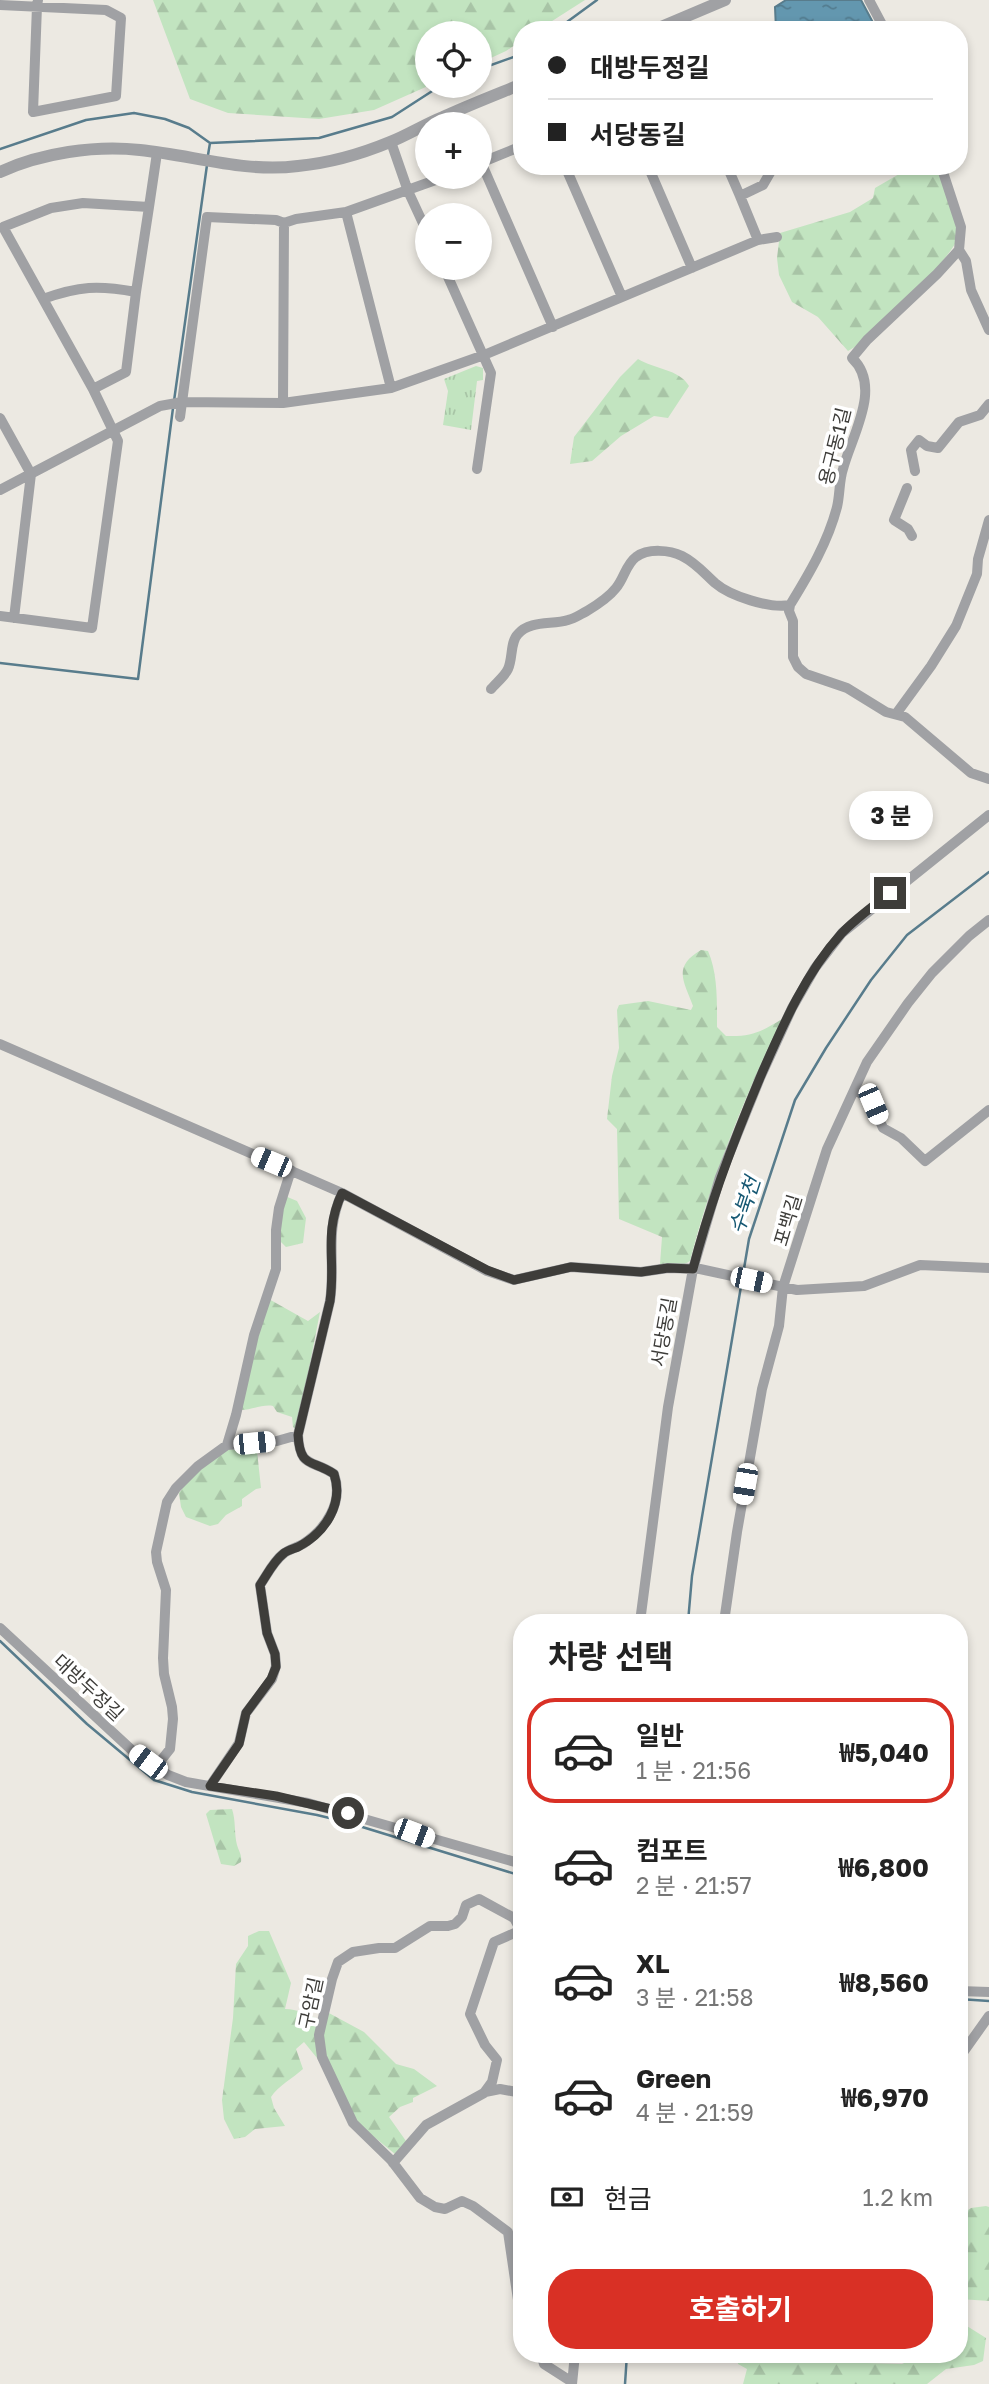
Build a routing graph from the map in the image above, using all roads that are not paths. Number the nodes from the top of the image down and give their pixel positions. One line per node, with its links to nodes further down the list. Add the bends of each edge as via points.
1 (725, 0): 5 (street)
2 (869, 0): 6 (street)
3 (38, 3): 3 (street, via 33,112 117,96 121,18 106,10); 4 (street)
4 (0, 5)
5 (678, 21)
6 (880, 21)
7 (513, 88): 8 (street)
8 (391, 142): 10 (street, via 296,167 247,166); 20 (street)
9 (513, 150): 11 (street)
10 (157, 153): 12 (street, via 115,149 61,152); 23 (street)
11 (492, 158)
12 (0, 172)
13 (569, 175): 33 (street)
14 (652, 175): 30 (street)
15 (731, 175): 21 (street)
16 (769, 175): 21 (street, via 763,185)
17 (944, 175): 29 (street, via 961,227)
18 (415, 188): 20 (street)
19 (492, 189): 35 (street)
20 (408, 191): 22 (street); 24 (street)
21 (740, 196): 28 (street)
22 (415, 206)
23 (149, 207): 26 (street, via 83,203); 32 (street)
24 (346, 212): 25 (street); 38 (street)
25 (284, 223): 40 (street, via 207,217); 41 (street)
26 (1, 225): 34 (street)
27 (777, 237): 28 (street)
28 (758, 240): 30 (street)
29 (959, 250): 36 (street); 53 (street, 용구동1길, via 852,358 866,383 859,427 842,470 830,528)
30 (692, 268): 33 (street)
31 (450, 280): 37 (street)
32 (136, 292): 34 (street, via 108,287 72,289); 39 (street, via 126,372)
33 (622, 297): 35 (street)
34 (43, 299): 39 (street)
35 (553, 327): 37 (street)
36 (989, 330)
37 (484, 355): 38 (street); 46 (street, via 491,373)
38 (391, 388): 41 (street)
39 (93, 389): 45 (street)
40 (183, 402): 41 (street); 43 (street); 45 (street, via 160,406)
41 (284, 403)
42 (989, 404): 47 (street, via 980,415 959,422 938,448 919,440 911,450)
43 (180, 417)
44 (0, 418): 48 (street)
45 (114, 430): 48 (street); 55 (street, via 118,441 93,628)
46 (477, 469)
47 (915, 471)
48 (31, 474): 50 (street); 55 (street)
49 (907, 488): 52 (street, via 894,520)
50 (0, 490)
51 (989, 520): 57 (street, via 977,574 956,626)
52 (912, 536)
53 (790, 605): 56 (street, via 738,596 679,555 650,551 635,557 614,590 587,611 570,620 524,628 515,636 508,670); 57 (street, via 793,657 798,667)
54 (0, 616): 55 (street)
55 (14, 618)
56 (491, 689)
57 (897, 714): 58 (street, via 971,773)
58 (989, 779)
59 (989, 815): 67 (street, 서당동길, via 842,933 815,968 778,1036 742,1121 720,1177)
60 (989, 920): 62 (street, 포백길, via 924,983 867,1062)
61 (0, 1044): 64 (street)
62 (855, 1087): 63 (street, via 873,1104 883,1128 925,1161); 68 (street, 포백길, via 827,1149)
63 (989, 1110)
64 (291, 1170): 65 (street); 70 (street, via 279,1208 276,1269)
65 (342, 1193): 67 (street, via 514,1280 571,1267 641,1272); 69 (street, via 331,1229 330,1301)
66 (989, 1268): 68 (street, via 920,1265 864,1286)
67 (696, 1269): 68 (street); 71 (street, 서당동길, via 668,1407)
68 (780, 1287): 72 (street, 포백길, via 779,1326 762,1388)
69 (298, 1435): 70 (street); 75 (street, via 306,1461 334,1474 333,1511 321,1530 284,1553 260,1585 276,1667 246,1713 239,1744)
70 (227, 1445): 74 (street, via 176,1488 161,1524 157,1562 166,1591 163,1658 173,1719 170,1749)
71 (641, 1614)
72 (725, 1614)
73 (0, 1628): 74 (street, 대방두정길)
74 (155, 1768): 75 (street, 대방두정길, via 186,1782)
75 (210, 1786): 76 (street, 대방두정길, via 308,1803)
76 (513, 1861)
77 (513, 1917): 85 (street, 구암길, via 479,1899 466,1905 455,1924 430,1926 396,1948 348,1953 338,1962 319,2035 322,2057 354,2123)
78 (513, 1935): 84 (street, 구암길, via 494,1942 472,2003 470,2014 497,2060)
79 (968, 1991): 80 (street)
80 (989, 1992)
81 (989, 2016): 82 (street)
82 (968, 2045)
83 (513, 2092): 84 (street)
84 (484, 2093): 85 (street, via 426,2125)
85 (393, 2162): 86 (street, 구암길, via 420,2198 445,2209 462,2201 508,2232)
86 (513, 2266)
87 (544, 2363): 89 (street)
88 (574, 2363): 89 (street)
89 (572, 2383)

